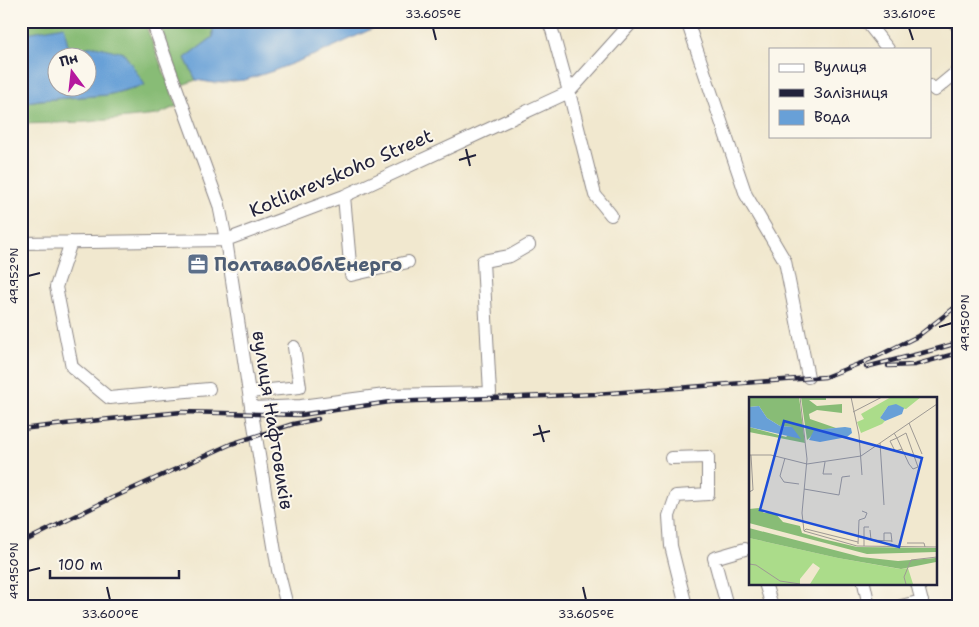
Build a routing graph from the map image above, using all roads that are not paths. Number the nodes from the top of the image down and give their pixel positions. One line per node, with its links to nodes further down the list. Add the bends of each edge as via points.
1 (152, 21): 14 (street, вулиця Нафтовиків, via 219,205)
2 (548, 21): 11 (street)
3 (633, 21): 11 (street, Kotliarevskoho Street)
4 (687, 21): 20 (street, via 746,195 785,261)
5 (866, 21): 8 (street)
6 (953, 21): 7 (street)
7 (958, 27)
8 (887, 48)
9 (958, 71): 10 (street, via 935,90)
10 (932, 88)
11 (569, 92): 12 (street, Kotliarevskoho Street); 13 (street, via 595,195)
12 (344, 196): 14 (street, Kotliarevskoho Street); 18 (street, via 351,275)
13 (612, 215)
14 (226, 240): 15 (street, Kotliarevskoho Street); 22 (street, вулиця Нафтовиків)
15 (71, 242): 16 (street, Kotliarevskoho Street); 21 (street, via 56,287 72,367 109,398)
16 (21, 243)
17 (529, 245): 23 (street, via 510,256 483,262 490,393 385,395 302,406)
18 (408, 262)
19 (294, 348): 22 (street, via 300,387)
20 (808, 377)
21 (209, 389)
22 (249, 392): 23 (street, вулиця Нафтовиків)
23 (252, 408): 30 (street, вулиця Нафтовиків, via 278,570)
24 (672, 458): 31 (street, via 708,457 708,494 676,496 669,516 671,546)
25 (745, 549): 32 (street, via 714,558)
26 (764, 584): 33 (street)
27 (864, 584): 34 (street)
28 (917, 584): 29 (street)
29 (922, 603): 35 (street)
30 (287, 606)
31 (686, 606)
32 (727, 606)
33 (772, 606)
34 (869, 606)
35 (900, 606)

